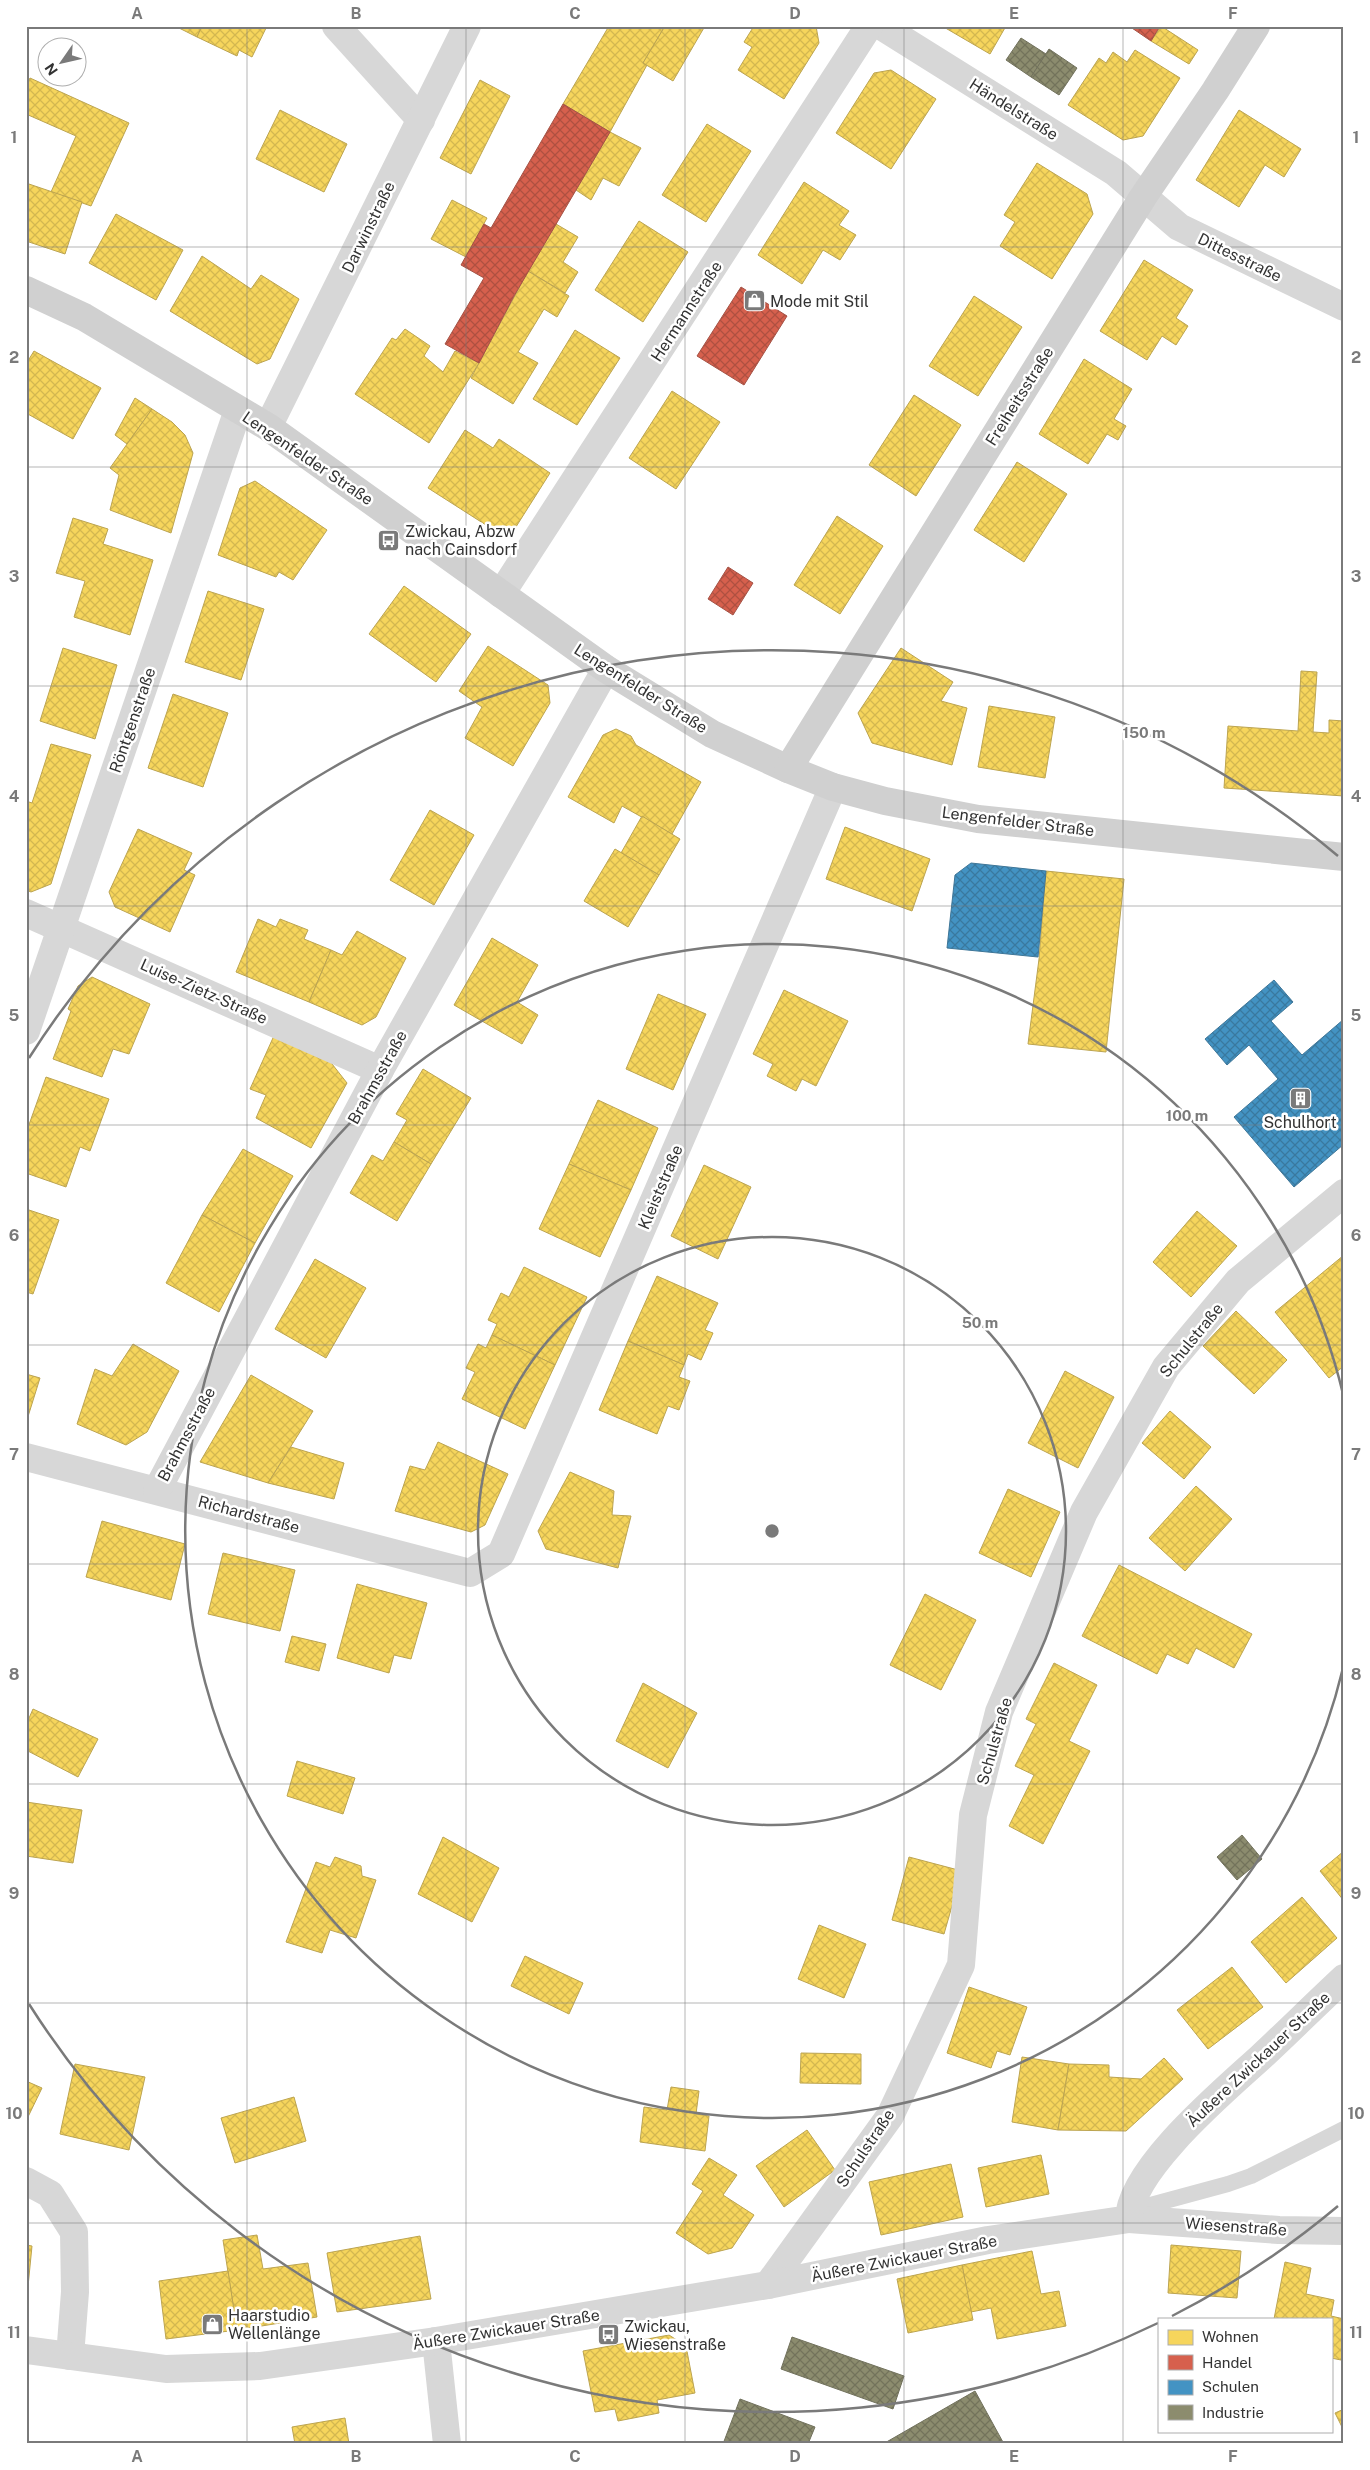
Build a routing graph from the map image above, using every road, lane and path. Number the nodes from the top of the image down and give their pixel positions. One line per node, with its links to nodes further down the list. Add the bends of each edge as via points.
1 (336, 26): 6 (street)
2 (467, 26): 6 (street, Darwinstraße)
3 (869, 26): 12 (street, Hermannstraße)
4 (881, 26): 7 (street, Händelstraße, via 1116,173)
5 (1256, 26): 7 (main road, Freiheitsstraße)
6 (421, 120): 11 (street, Darwinstraße)
7 (1143, 197): 9 (street, Dittesstraße, via 1179,227); 14 (main road, Freiheitsstraße)
8 (26, 290): 10 (main road, Lengenfelder Straße, via 84,317)
9 (1344, 307)
10 (238, 410): 11 (main road, Lengenfelder Straße); 18 (street, Röntgenstraße)
11 (268, 427): 12 (main road, Lengenfelder Straße)
12 (501, 594): 13 (main road, Lengenfelder Straße)
13 (606, 669): 14 (main road, Lengenfelder Straße, via 712,734); 20 (street, Brahmsstraße)
14 (788, 769): 15 (main road, Lengenfelder Straße)
15 (833, 787): 16 (main road, Lengenfelder Straße, via 978,819); 24 (street, Kleiststraße, via 501,1554)
16 (1344, 857)
17 (26, 913): 18 (street, Luise-Zietz-Straße)
18 (61, 927): 19 (street, Röntgenstraße); 20 (street, Luise-Zietz-Straße)
19 (26, 1031)
20 (380, 1070): 23 (street, Brahmsstraße)
21 (1344, 1193): 30 (street, Schulstraße, via 1238,1282 1166,1367 1084,1512 999,1712 973,1815 961,1965 890,2116)
22 (26, 1457): 23 (street, Richardstraße)
23 (157, 1490): 24 (street, Richardstraße)
24 (470, 1573)
25 (1344, 1978): 28 (street, Äußere Zwickauer Straße, via 1188,2124 1154,2165 1129,2207)
26 (1344, 2129): 28 (lane, Äußere Zwickauer Straße, via 1251,2176 1143,2207 1133,2212)
27 (26, 2181): 33 (street, via 50,2194 74,2232 75,2292)
28 (1129, 2219): 29 (street, Wiesenstraße, via 1279,2230); 30 (street, Äußere Zwickauer Straße, via 988,2240)
29 (1344, 2231)
30 (768, 2285): 31 (street, Äußere Zwickauer Straße)
31 (436, 2341): 33 (street, Äußere Zwickauer Straße, via 260,2366 166,2369); 34 (street)
32 (26, 2350): 33 (street, Äußere Zwickauer Straße)
33 (70, 2356)
34 (447, 2444)

